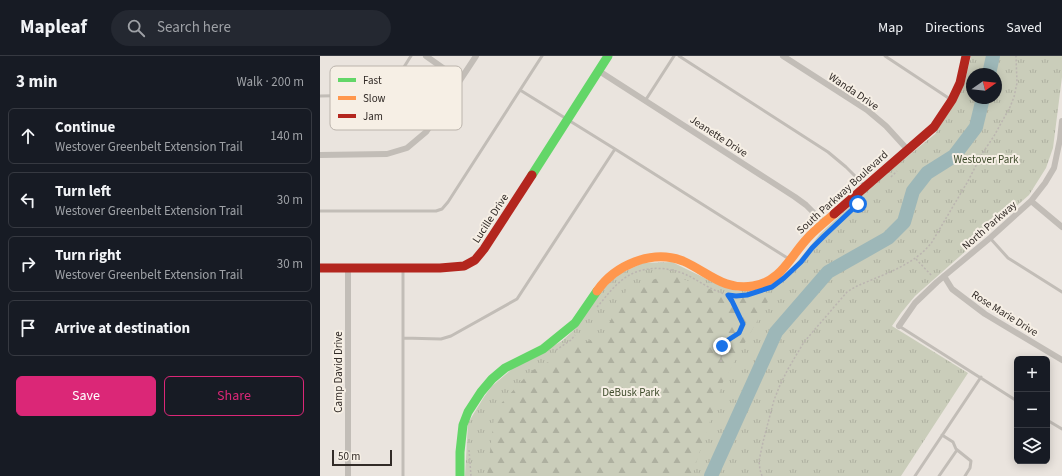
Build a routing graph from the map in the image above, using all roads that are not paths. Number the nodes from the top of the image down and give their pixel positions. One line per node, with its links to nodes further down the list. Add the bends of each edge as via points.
1 (411, 56): 11 (lane)
2 (426, 56): 12 (street)
3 (476, 56): 14 (street)
4 (542, 56): 15 (lane)
5 (608, 56): 13 (street, Lucille Drive)
6 (674, 56): 18 (lane)
7 (678, 56): 26 (lane, via 828,152)
8 (783, 56): 24 (street, Wanda Drive, via 867,110)
9 (885, 56): 19 (lane)
10 (966, 56): 19 (street, South Parkway Boulevard, via 960,84)
11 (404, 66)
12 (440, 66)
13 (599, 71): 18 (street, Jeanette Drive); 20 (street, Lucille Drive)
14 (462, 77)
15 (520, 90): 20 (lane); 28 (lane, via 442,209)
16 (320, 96): 17 (lane)
17 (330, 96)
18 (645, 100): 29 (street, Jeanette Drive, via 795,197)
19 (952, 100): 24 (street, South Parkway Boulevard, via 934,127)
20 (567, 119): 23 (lane); 35 (street, Lucille Drive, via 475,260 464,266)
21 (1062, 121): 27 (street, North Parkway, via 1054,168)
22 (427, 130): 25 (street, via 407,148 387,154)
23 (615, 149): 32 (lane); 39 (lane, via 517,300 451,336 440,339)
24 (907, 149): 26 (street, South Parkway Boulevard)
25 (320, 155)
26 (865, 187): 29 (street, South Parkway Boulevard)
27 (1031, 201): 30 (street); 31 (street, North Parkway)
28 (320, 211)
29 (824, 224): 32 (street, South Parkway Boulevard, via 805,241)
30 (1062, 227)
31 (990, 238): 36 (street, North Parkway); 37 (lane, via 1008,258)
32 (791, 260): 49 (street, South Parkway Boulevard, via 770,280 754,286 734,287 682,261 661,257 641,259 626,266 604,282 575,323 542,349 505,368 492,378 468,412 463,425)
33 (320, 268): 34 (street, Lucille Drive)
34 (348, 268): 35 (street, Lucille Drive); 47 (street, Camp David Drive)
35 (403, 268): 39 (lane)
36 (944, 276): 38 (street, North Parkway, via 915,303); 40 (street, Rose Marie Drive, via 952,289 985,314)
37 (1062, 292)
38 (899, 326): 41 (lane)
39 (403, 338): 48 (lane)
40 (1062, 360)
41 (981, 377): 42 (lane); 45 (lane)
42 (1014, 398)
43 (1050, 422): 44 (lane)
44 (1062, 429)
45 (942, 435): 46 (lane, via 953,442); 50 (lane)
46 (957, 450): 51 (lane); 52 (lane, via 971,461)
47 (348, 476)
48 (403, 476)
49 (460, 476)
50 (915, 476)
51 (939, 476)
52 (965, 476)

